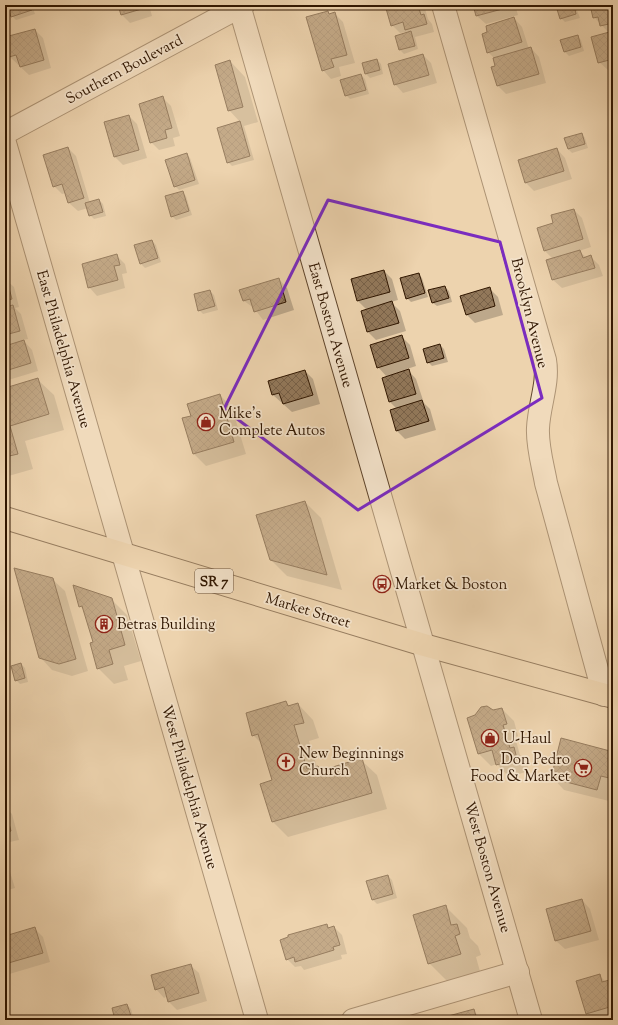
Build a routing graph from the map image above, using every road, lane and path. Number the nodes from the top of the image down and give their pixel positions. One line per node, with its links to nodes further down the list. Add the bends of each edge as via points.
1 (443, 5): 8 (street, Brooklyn Avenue, via 545,360 544,393 538,429 542,462)
2 (240, 6): 3 (street, Southern Boulevard); 7 (street, East Boston Avenue)
3 (5, 133)
4 (5, 143): 6 (street, East Philadelphia Avenue)
5 (5, 518): 6 (main road, Market Street / SR 7)
6 (123, 554): 7 (main road, Market Street / SR 7); 10 (street, West Philadelphia Avenue)
7 (424, 645): 8 (main road, Market Street / SR 7); 9 (street, West Boston Avenue)
8 (608, 696)
9 (518, 972): 11 (street); 12 (street, West Boston Avenue)
10 (257, 1020)
11 (353, 1020)
12 (532, 1020)

